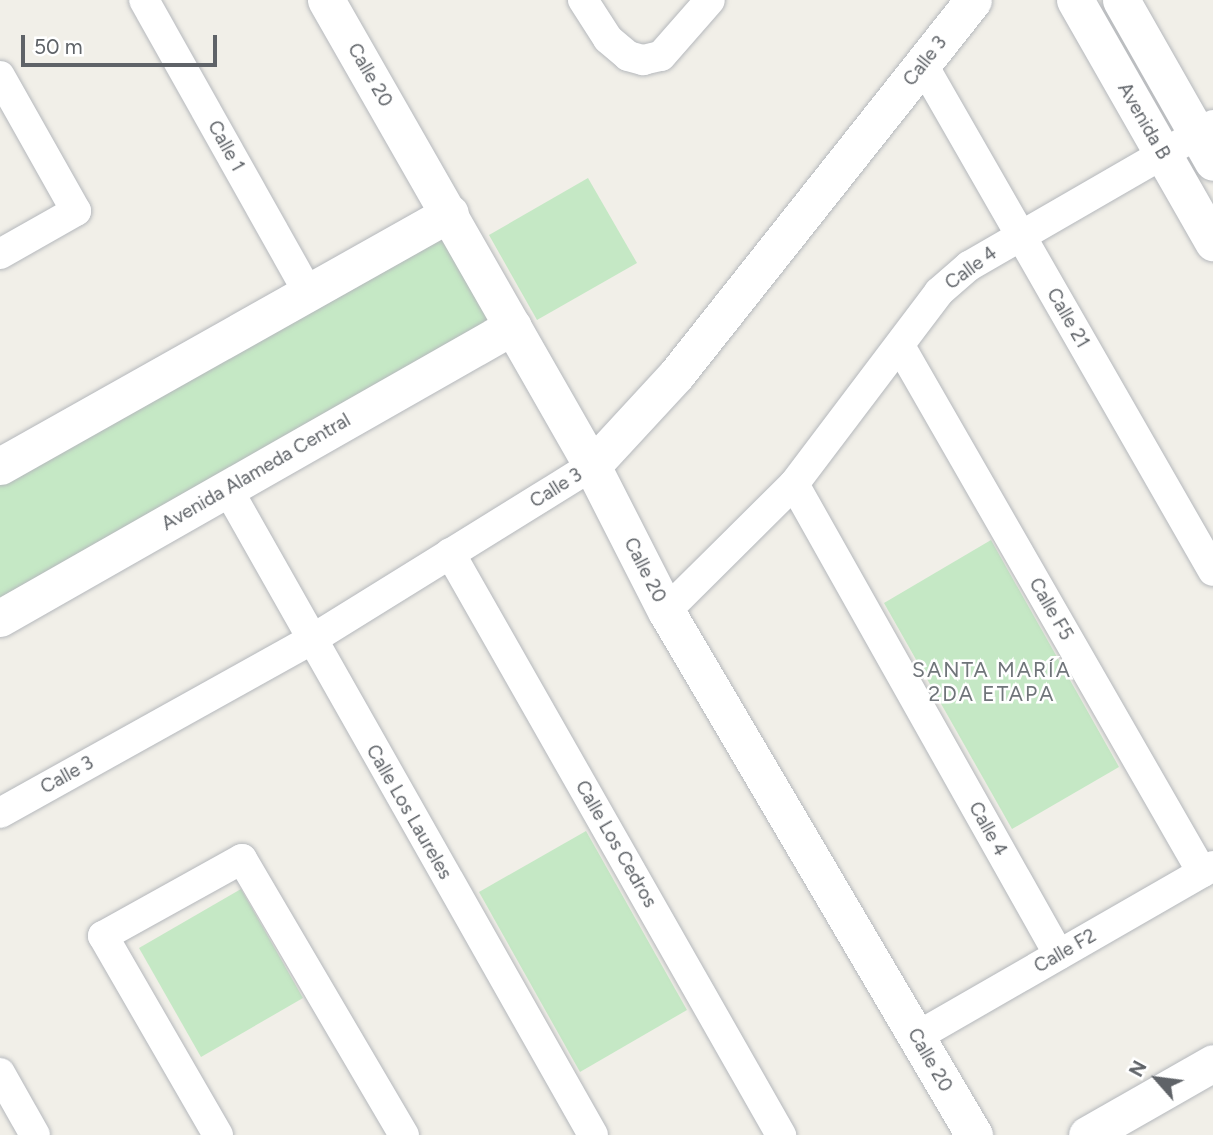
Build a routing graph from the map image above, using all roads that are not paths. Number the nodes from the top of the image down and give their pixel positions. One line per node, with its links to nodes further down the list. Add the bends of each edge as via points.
1 (144, 0): 16 (street, Calle 1)
2 (326, 0): 12 (street, Calle 20)
3 (583, 0): 4 (street, via 608,39 628,56 643,60 662,56)
4 (710, 0)
5 (973, 0): 8 (street, Calle 3)
6 (1075, 0): 11 (street, Avenida B)
7 (1121, 0): 10 (street, Avenida B)
8 (923, 65): 13 (street, Calle 21); 20 (street, Calle 3, via 676,375)
9 (0, 76): 15 (street, via 76,211)
10 (1208, 140): 11 (street, Calle 4)
11 (1162, 153): 13 (street, Calle 4); 14 (street, Avenida B)
12 (450, 213): 16 (street); 17 (street, Calle 20)
13 (1020, 235): 18 (street, Calle 4, via 969,266 939,292); 24 (street, Calle 21)
14 (1213, 242)
15 (0, 254)
16 (308, 292): 19 (street)
17 (513, 326): 20 (street, Calle 20); 22 (street, Avenida Alameda Central)
18 (900, 346): 21 (street, Calle 4); 29 (street, Calle F5)
19 (0, 466)
20 (592, 466): 23 (street, Calle 3); 25 (street, Calle 20)
21 (794, 484): 25 (street, Calle 4); 30 (street, Calle 4)
22 (227, 488): 26 (street, Avenida Alameda Central); 27 (street, Calle Los Laureles)
23 (450, 554): 27 (street, Calle 3); 38 (street, Calle Los Cedros)
24 (1213, 571)
25 (666, 611): 31 (street, Calle 20)
26 (0, 618)
27 (311, 640): 28 (street, Calle 3); 37 (street, Calle Los Laureles)
28 (0, 813)
29 (1207, 869): 30 (street, Calle F2)
30 (1059, 955): 31 (street, Calle F2)
31 (916, 1037): 39 (street, Calle 20)
32 (1213, 1063): 40 (street)
33 (0, 1073): 34 (street)
34 (35, 1135)
35 (218, 1135): 36 (street, via 103,936 242,859)
36 (404, 1135)
37 (593, 1135)
38 (781, 1135)
39 (974, 1135)
40 (1087, 1135)

